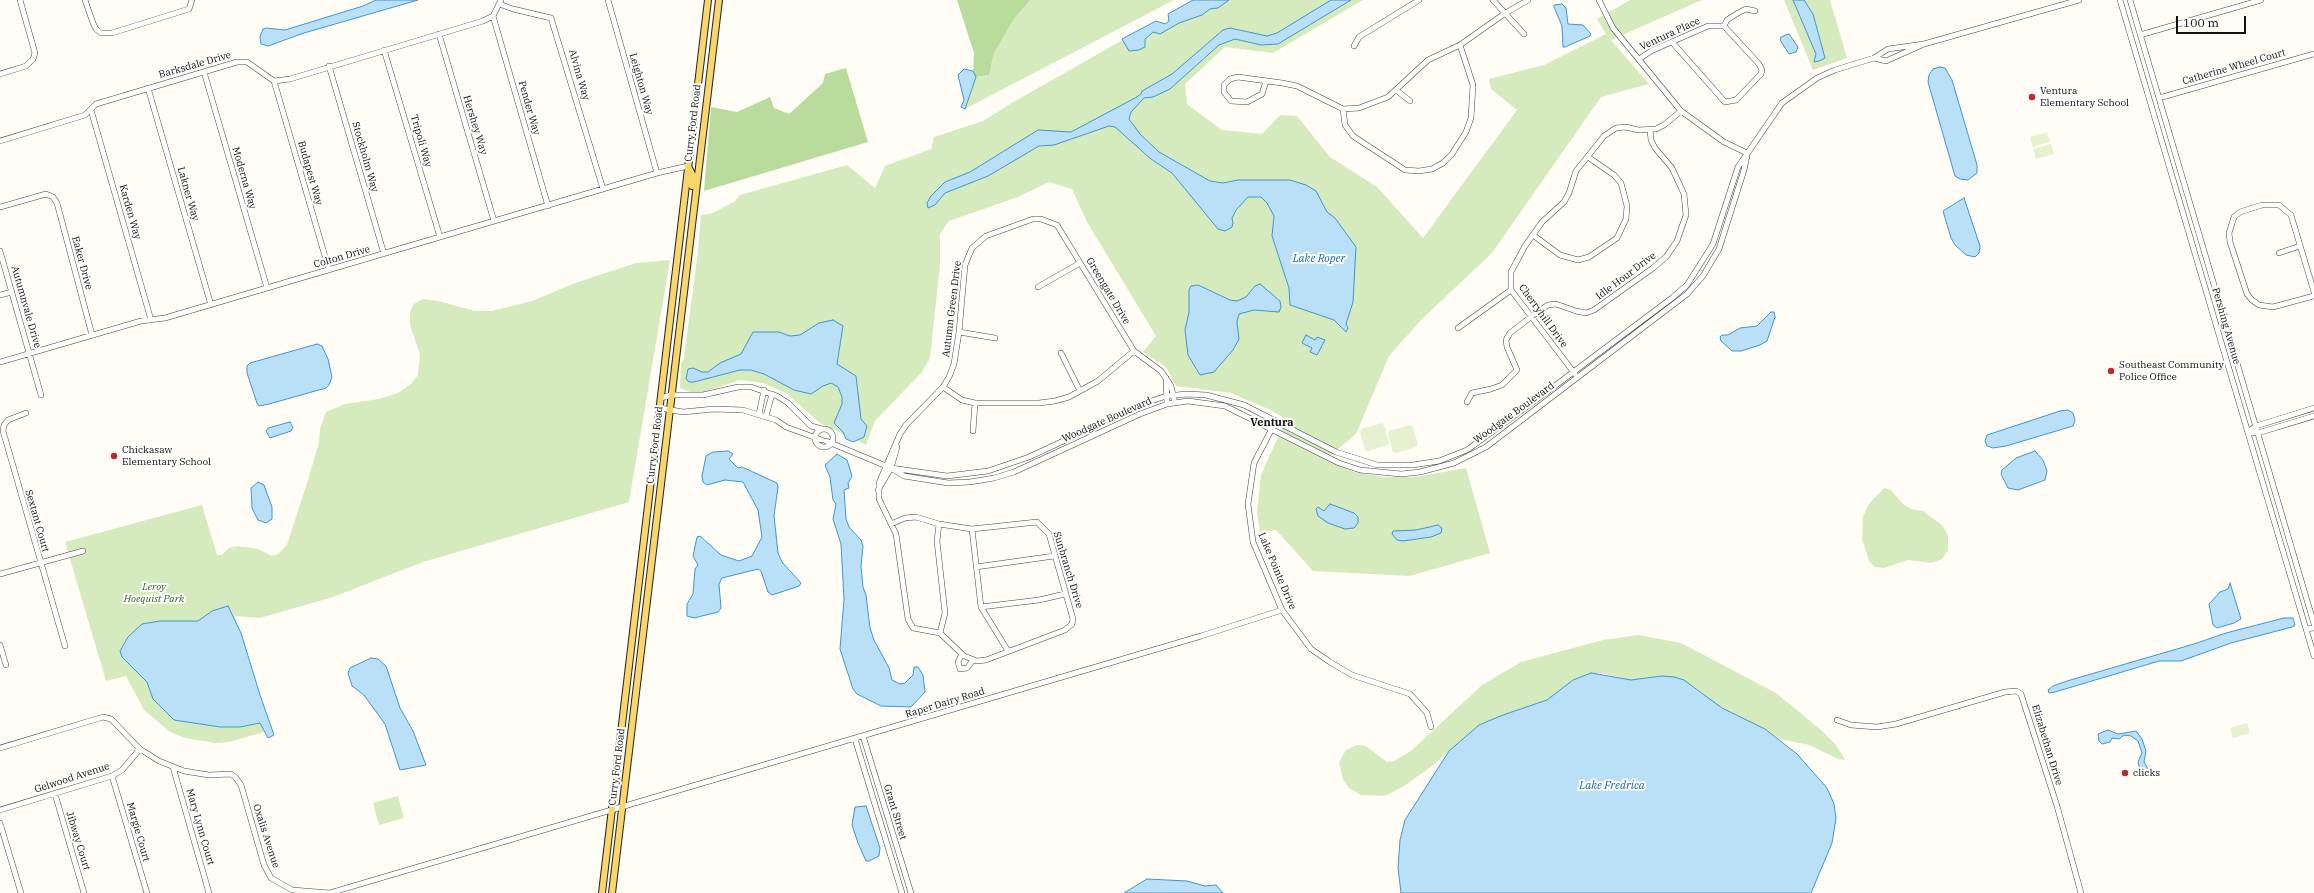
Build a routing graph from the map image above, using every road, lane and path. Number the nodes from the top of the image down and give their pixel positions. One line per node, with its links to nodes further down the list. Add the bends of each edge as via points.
1 (20, 0): 34 (street, via 35,53 26,66)
2 (85, 0): 3 (street, via 92,24 101,33 112,33 189,9)
3 (192, 0)
4 (608, 0): 50 (street, Leighton Way)
5 (708, 0): 31 (main road, Curry Ford Road)
6 (720, 0): 48 (main road, Curry Ford Road)
7 (1419, 0): 26 (street, via 1359,37)
8 (1493, 0): 17 (street)
9 (1528, 0): 17 (street)
10 (1599, 0): 30 (street, via 1613,28)
11 (2079, 0): 24 (street, Woodgate Boulevard)
12 (2120, 0): 124 (street, Pershing Avenue)
13 (2130, 0): 22 (street, Pershing Avenue)
14 (2261, 0): 22 (street)
15 (500, 2): 18 (street); 51 (street, Alvina Way, via 513,9 543,14 551,18)
16 (1755, 11): 19 (street, via 1746,9 1727,20)
17 (1504, 14): 21 (street); 25 (street)
18 (493, 16): 20 (street); 54 (street, Pender Way)
19 (1724, 26): 23 (street, Ventura Place, via 1708,26); 23 (street, via 1762,70 1736,100 1725,102)
20 (438, 34): 27 (street); 57 (street, Hershey Way)
21 (1524, 34)
22 (2140, 34): 39 (street, Pershing Avenue)
23 (1672, 42): 30 (street, Ventura Place)
24 (1924, 44): 29 (street, Woodgate Boulevard, via 1888,49); 29 (street, Woodgate Boulevard, via 1886,61)
25 (1460, 45): 38 (street, via 1428,60); 41 (street, via 1473,85 1471,118 1466,132 1443,163 1432,169 1404,170 1348,132)
26 (1354, 46)
27 (384, 50): 32 (street); 59 (street, Tripoli Way)
28 (2314, 54): 39 (street, Catherine Wheel Court)
29 (1874, 58): 46 (street, Woodgate Boulevard, via 1835,70 1798,90 1774,114)
30 (1639, 59): 43 (street)
31 (700, 63): 48 (main road, via 702,74 693,156); 49 (main road, Curry Ford Road)
32 (329, 66): 35 (street, via 290,79); 63 (street, Stockholm Way)
33 (204, 72): 35 (street, Barksdale Drive, via 237,62 247,62); 37 (street, Barksdale Drive); 68 (street, Moderna Way)
34 (0, 74)
35 (274, 81): 65 (street, Budapest Way)
36 (1266, 81): 36 (street, via 1238,77 1230,79 1224,85 1224,92 1231,101 1248,102 1262,94); 41 (street, via 1297,86)
37 (148, 88): 42 (street, Barksdale Drive, via 96,104); 77 (street, Lakner Way)
38 (1396, 90): 40 (street); 41 (street, via 1376,103)
39 (2159, 98): 119 (street, Pershing Avenue)
40 (1410, 102)
41 (1343, 109)
42 (91, 110): 45 (street, Barksdale Drive, via 85,115); 79 (street, Karden Way)
43 (1681, 111): 44 (street, via 1664,125); 46 (street, via 1724,142)
44 (1650, 130): 47 (street, Cherryhill Drive, via 1616,128 1604,136); 78 (street, Idle Hour Drive, via 1655,148 1672,168 1684,194 1686,215 1677,241 1666,257 1599,308 1586,313 1552,304)
45 (0, 141)
46 (1747, 154): 52 (street, Woodgate Boulevard, via 1738,167); 53 (street, Woodgate Boulevard)
47 (1588, 157): 58 (street, Cherryhill Drive, via 1576,171 1564,202 1542,222); 58 (street, via 1621,183 1627,206 1626,219 1617,238 1594,254 1578,260 1560,255)
48 (699, 161): 66 (main road, Curry Ford Road)
49 (688, 166): 50 (street, Colton Drive); 66 (main road, via 693,179 682,270); 105 (main road, Curry Ford Road)
50 (657, 173): 51 (street, Colton Drive)
51 (603, 189): 54 (street, Colton Drive)
52 (1726, 200): 53 (street); 67 (street, Woodgate Boulevard, via 1713,244)
53 (1734, 202): 71 (street, Woodgate Boulevard, via 1719,250)
54 (548, 206): 57 (street, Colton Drive)
55 (0, 207): 82 (street, Eaker Drive, via 46,194 53,197 57,203)
56 (1033, 220): 64 (street, Greengate Drive, via 1041,219 1057,225); 81 (street, Autumn Green Drive, via 986,236 972,248 965,265)
57 (494, 221): 59 (street, Colton Drive)
58 (1533, 235): 70 (street, Cherryhill Drive, via 1511,272)
59 (440, 237): 63 (street, Colton Drive)
60 (2300, 246): 62 (street); 73 (street); 76 (street, via 2290,215 2279,206 2262,205 2240,212 2230,224 2230,242 2247,294 2252,300 2259,305 2273,307)
61 (0, 251): 72 (street, Autumnvale Drive)
62 (2279, 253)
63 (384, 254): 65 (street, Colton Drive)
64 (1080, 263): 69 (street); 84 (street, Greengate Drive)
65 (329, 270): 68 (street, Colton Drive)
66 (685, 281): 101 (main road, Curry Ford Road)
67 (1684, 287): 71 (street); 74 (street); 90 (street, Woodgate Boulevard)
68 (267, 288): 77 (street, Colton Drive)
69 (1038, 288)
70 (1511, 290): 78 (street, Cherryhill Drive); 80 (street)
71 (1692, 290): 74 (street, Woodgate Boulevard)
72 (12, 292): 75 (street); 86 (street, Autumnvale Drive)
73 (2314, 292)
74 (1687, 294): 92 (street, Woodgate Boulevard)
75 (0, 295)
76 (2314, 296)
77 (211, 305): 79 (street, Colton Drive)
78 (1532, 316): 90 (street, Cherryhill Drive); 106 (street, Idle Hour Drive, via 1510,333 1506,340 1517,370 1502,385 1472,393)
79 (152, 320): 82 (street, Colton Drive, via 141,320)
80 (1458, 328)
81 (959, 332): 83 (street); 93 (street, Autumn Green Drive, via 954,364)
82 (92, 335): 85 (street, Colton Drive)
83 (994, 338)
84 (1134, 351): 91 (street, Greengate Drive, via 1161,371); 96 (street, via 1098,381)
85 (37, 352): 86 (street, Colton Drive); 89 (street, Autumnvale Drive)
86 (30, 354): 88 (street, Colton Drive); 89 (street, Autumnvale Drive)
87 (1061, 354): 96 (street)
88 (0, 362)
89 (34, 368): 100 (street, Autumnvale Drive)
90 (1573, 372): 92 (street, Cherryhill Drive); 94 (street, Woodgate Boulevard)
91 (1166, 378): 102 (street, Greengate Drive); 103 (street)
92 (1577, 378): 98 (street, Woodgate Boulevard)
93 (943, 387): 107 (street, via 962,400); 131 (street, Autumn Green Drive, via 906,425)
94 (1553, 388): 97 (street, Woodgate Boulevard); 98 (street)
95 (764, 390): 99 (street); 101 (street, via 738,387 703,395); 114 (street)
96 (1080, 391): 107 (street, via 1055,401 1039,403)
97 (1548, 392): 104 (street); 127 (street, Woodgate Boulevard)
98 (1557, 393): 104 (street, Woodgate Boulevard)
99 (772, 394): 115 (street); 121 (street, via 788,403 811,426)
100 (41, 395)
101 (671, 395): 105 (street); 112 (main road, Curry Ford Road)
102 (1174, 395): 103 (street, Woodgate Boulevard); 108 (street, Greengate Drive); 117 (street, Woodgate Boulevard, via 1206,395 1228,400)
103 (1166, 396): 109 (street); 118 (street, Woodgate Boulevard)
104 (1552, 397): 129 (street, Woodgate Boulevard)
105 (661, 398): 110 (main road, Curry Ford Road)
106 (1467, 402)
107 (974, 403): 123 (street)
108 (1174, 403): 109 (street, Woodgate Boulevard); 120 (street, Woodgate Boulevard, via 1202,402 1225,406)
109 (1167, 404): 122 (street, Woodgate Boulevard)
110 (660, 408): 112 (street, Woodgate Boulevard); 137 (main road, Curry Ford Road)
111 (2314, 408): 119 (street)
112 (670, 411): 114 (street, Woodgate Boulevard, via 727,409); 139 (main road, Curry Ford Road)
113 (26, 414): 138 (street, Sextant Court, via 8,420 3,432)
114 (759, 414): 115 (street, Woodgate Boulevard)
115 (766, 416): 126 (street, Woodgate Boulevard)
116 (2314, 416): 125 (street)
117 (1276, 421): 120 (street, Lake Pointe Drive); 127 (street, Woodgate Boulevard, via 1336,452 1377,465 1413,465 1439,460 1467,450)
118 (1104, 422): 122 (street); 131 (street, Woodgate Boulevard, via 1029,457 988,471 947,476)
119 (2256, 426): 124 (street); 125 (street, Pershing Avenue)
120 (1272, 428): 130 (street, Woodgate Boulevard, via 1339,463 1379,473 1420,472 1454,463); 144 (street, Lake Pointe Drive, via 1254,463 1248,504 1253,542)
121 (822, 429): 126 (street); 128 (street, via 830,431)
122 (1107, 429): 131 (street, Woodgate Boulevard, via 994,478 948,484 904,476)
123 (973, 431)
124 (2248, 432): 125 (street); 146 (street, Pershing Avenue)
125 (2258, 433): 145 (street, Pershing Avenue)
126 (816, 437): 128 (street, Woodgate Boulevard); 128 (street, via 821,446 826,446)
127 (1484, 439): 129 (street); 130 (street)
128 (828, 441): 131 (street, Woodgate Boulevard)
129 (1492, 443): 130 (street, Woodgate Boulevard)
130 (1486, 447)
131 (889, 466): 132 (street, Autumn Green Drive, via 878,491 882,508)
132 (891, 524): 133 (street, Sunbranch Drive, via 905,518 916,517); 150 (street, via 899,545 910,624 913,628)
133 (939, 524): 134 (street, Sunbranch Drive); 150 (street, via 937,541 944,613)
134 (972, 529): 136 (street, Sunbranch Drive, via 1037,522 1049,534); 140 (street)
135 (83, 550): 138 (street)
136 (1054, 556): 140 (street); 142 (street, Sunbranch Drive)
137 (641, 561): 139 (street); 151 (main road, Curry Ford Road)
138 (39, 562): 141 (street); 153 (street, Sextant Court)
139 (651, 562): 159 (main road, Curry Ford Road)
140 (976, 567): 143 (street)
141 (0, 574)
142 (1065, 594): 143 (street); 154 (street, Sunbranch Drive, via 1073,619 1072,624 1065,630)
143 (981, 607): 154 (street)
144 (1282, 610): 162 (street, Lake Pointe Drive, via 1294,628 1319,655 1352,675 1410,694 1427,713); 163 (street, Raper Dairy Road)
145 (2313, 616): 146 (street); 147 (street, Pershing Avenue)
146 (2303, 619): 149 (street, Pershing Avenue)
147 (2314, 624)
148 (2314, 628): 149 (street)
149 (2306, 630): 156 (street, Pershing Avenue)
150 (940, 633): 155 (street)
151 (632, 638): 159 (main road, via 635,650 631,684); 160 (main road, Curry Ford Road)
152 (0, 645): 158 (street)
153 (65, 646)
154 (1008, 651): 157 (street, via 986,660)
155 (962, 654): 157 (street); 157 (street, via 958,662 960,669 966,668)
156 (2314, 656)
157 (973, 660)
158 (6, 666)
159 (636, 691): 167 (main road, Curry Ford Road)
160 (625, 704): 167 (main road, via 630,711); 173 (main road, Curry Ford Road)
161 (1837, 720): 183 (street, Elizabethan Drive, via 1851,725 1877,727 1896,724 2011,690 2021,694)
162 (1431, 726)
163 (863, 736): 164 (street, Raper Dairy Road); 182 (street, Grant Street)
164 (855, 739): 171 (street, Raper Dairy Road); 181 (street, Grant Street)
165 (0, 748): 166 (street, Oxalis Avenue, via 103,717 114,721)
166 (140, 749): 168 (street, Oxalis Avenue); 169 (street, Gelwood Avenue, via 122,770)
167 (628, 766): 171 (main road, Curry Ford Road)
168 (173, 767): 173 (street, Oxalis Avenue, via 202,774 231,774 236,778 265,869 275,882 292,890 336,892); 178 (street, Mary Lynn Court)
169 (112, 776): 170 (street, Gelwood Avenue); 177 (street, Margie Court)
170 (55, 794): 172 (street, Gelwood Avenue); 176 (street, Jibway Court)
171 (623, 807): 173 (street, Raper Dairy Road); 180 (main road, Curry Ford Road)
172 (0, 810)
173 (612, 810): 179 (main road, Curry Ford Road)
174 (0, 823): 175 (street)
175 (21, 893)
176 (84, 893)
177 (147, 893)
178 (209, 893)
179 (602, 893)
180 (612, 893)
181 (902, 893)
182 (910, 893)
183 (2082, 893)

